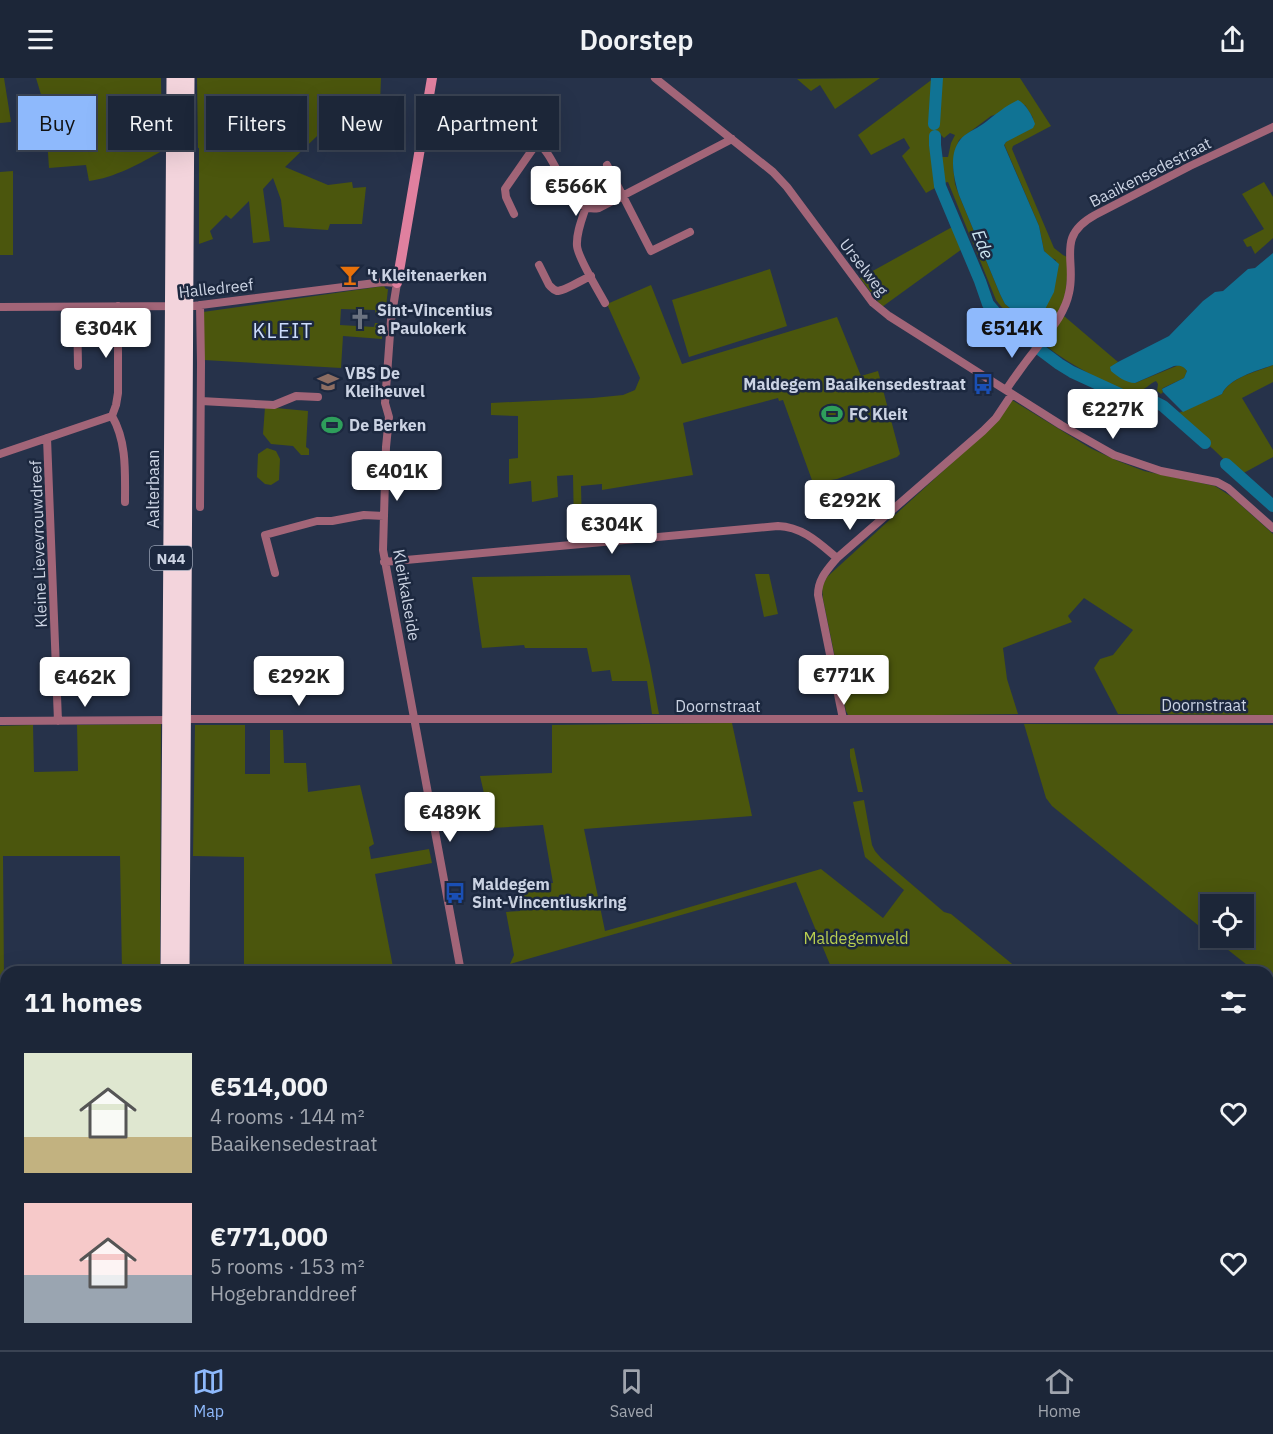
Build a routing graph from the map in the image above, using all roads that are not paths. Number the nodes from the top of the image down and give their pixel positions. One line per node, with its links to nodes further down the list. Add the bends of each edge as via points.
1 (174, 78): 21 (highway, Aalterbaan / N44)
2 (187, 78): 21 (highway, Aalterbaan / N44)
3 (432, 78): 5 (street, Kleitkalseide)
4 (655, 78): 7 (street, Urselweg)
5 (429, 96)
6 (1273, 127): 25 (street, Baaikensedestraat, via 1082,224 1070,247 1072,278 1066,304)
7 (732, 139): 12 (street); 25 (street, Urselweg, via 787,187 873,303)
8 (420, 150): 18 (street, Kleitkalseide)
9 (532, 150): 14 (street, via 505,189)
10 (545, 150): 13 (street, via 575,200)
11 (607, 165): 12 (street)
12 (623, 196): 13 (street, via 599,208); 15 (street, via 651,251)
13 (586, 207): 17 (street, via 577,247)
14 (514, 214)
15 (690, 231)
16 (539, 265): 17 (street, via 551,288 557,291)
17 (591, 276): 19 (street)
18 (397, 283): 21 (street, Halledreef); 33 (street, Kleitkalseide, via 387,381)
19 (605, 303)
20 (118, 306): 21 (street, Halledreef); 23 (street, Halledreef); 28 (street, via 118,393)
21 (186, 306): 27 (street, Aalterbaan); 38 (highway, Aalterbaan / N44)
22 (0, 307): 23 (street, Halledreef)
23 (77, 307): 24 (street)
24 (78, 366)
25 (1009, 392): 34 (street, Urselweg, via 1114,455 1161,471 1217,482); 35 (street, Baaikensedestraat, via 996,418 983,431)
26 (318, 398): 27 (street, via 296,396 274,405)
27 (201, 401): 32 (street, Aalterbaan)
28 (112, 416): 29 (street); 31 (street, via 125,456)
29 (47, 438): 30 (street); 43 (street, Kleine Lievevrouwdreef)
30 (0, 454)
31 (125, 502)
32 (200, 507)
33 (384, 516): 36 (street, Kleitkalseide); 37 (street, via 317,521 265,536)
34 (1273, 528)
35 (837, 558): 36 (street, via 802,531 778,526); 40 (street, Baaikensedestraat, via 822,577 818,595)
36 (384, 562): 39 (street, Kleitkalseide)
37 (275, 573)
38 (176, 719): 39 (street, Doornstraat); 43 (street, Doornstraat); 44 (highway, Aalterbaan / N44); 45 (highway, Aalterbaan / N44)
39 (414, 719): 40 (street, Doornstraat); 46 (street, Kleitkalseide)
40 (843, 719): 41 (street, Doornstraat)
41 (1273, 719)
42 (0, 721): 43 (street, Doornstraat)
43 (58, 721)
44 (168, 966)
45 (182, 966)
46 (460, 966)

